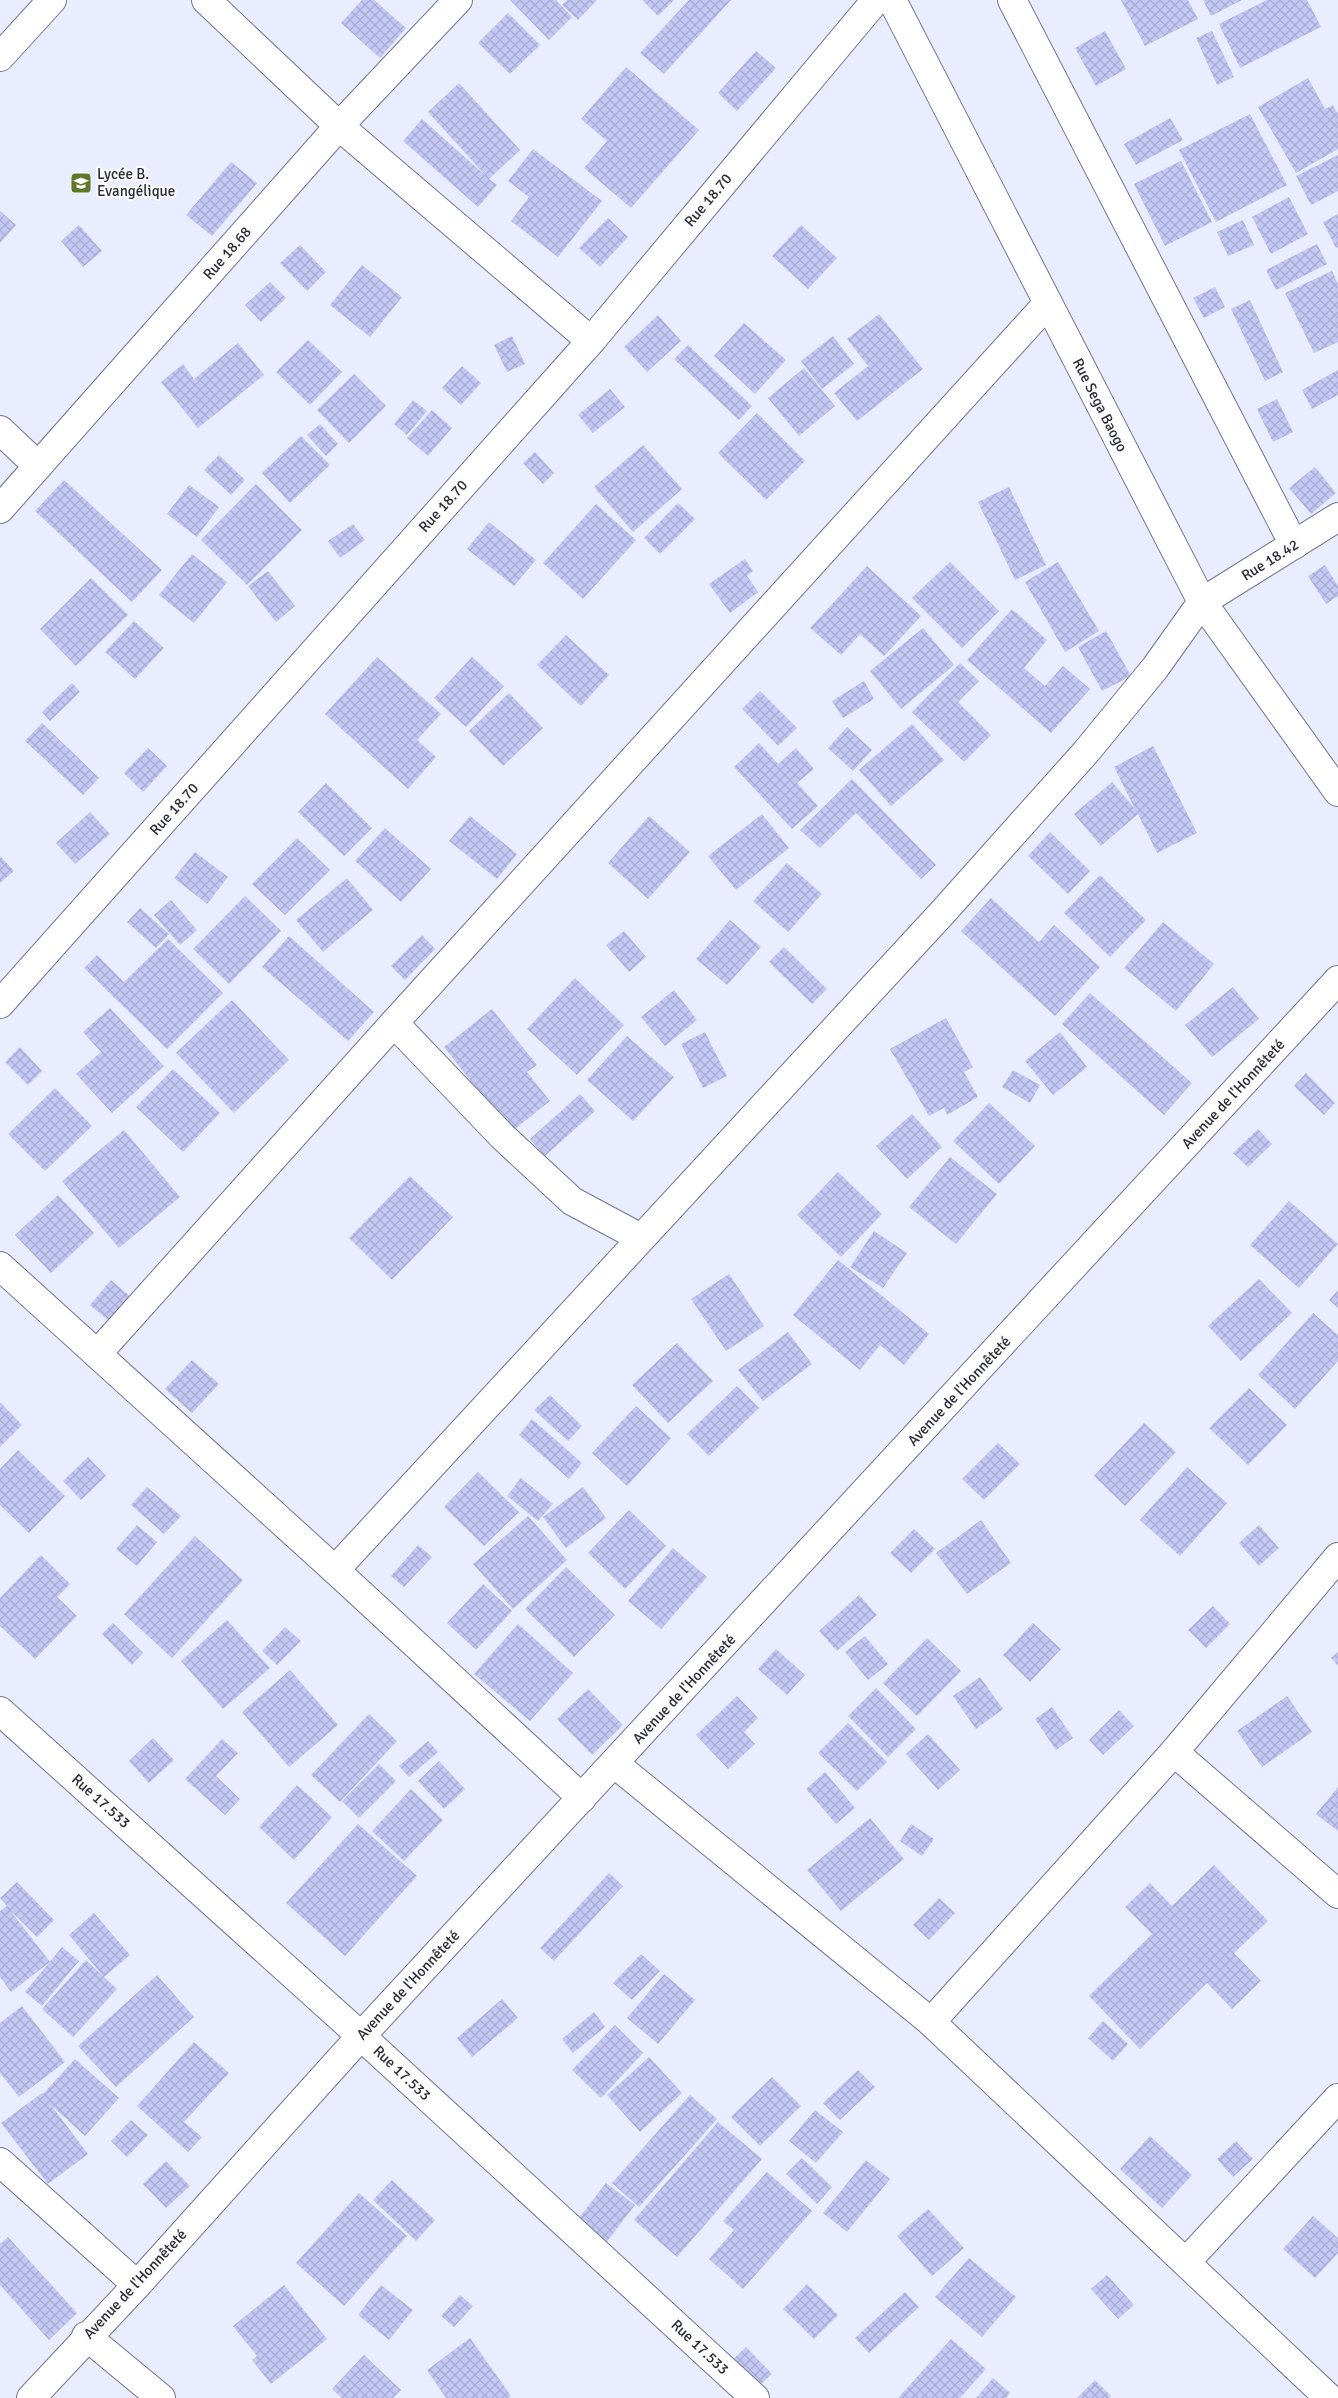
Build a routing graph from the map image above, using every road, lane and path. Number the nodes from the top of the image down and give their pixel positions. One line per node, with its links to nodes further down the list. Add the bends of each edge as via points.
1 (52, 0): 7 (street)
2 (206, 0): 8 (street)
3 (458, 0): 8 (street, Rue 18.68)
4 (876, 0): 10 (street, Rue 18.70)
5 (892, 0): 9 (street, Rue Sega Baogo)
6 (1012, 0): 15 (street)
7 (0, 57)
8 (339, 126): 10 (street); 12 (street, Rue 18.68)
9 (1048, 303): 16 (street, Rue Sega Baogo); 20 (street)
10 (591, 340): 19 (street, Rue 18.70)
11 (0, 430): 12 (street)
12 (38, 466): 13 (street, Rue 18.68)
13 (0, 509)
14 (1338, 517): 15 (street, Rue 18.42)
15 (1294, 545): 16 (street, Rue 18.42)
16 (1202, 602): 17 (street, Rue Sega Baogo); 21 (street, via 1156,668 1086,752 943,912)
17 (1338, 792)
18 (1338, 980): 28 (street, Avenue de l'Honnêteté)
19 (0, 1004)
20 (394, 1023): 21 (street, via 502,1136 572,1201); 23 (street)
21 (641, 1238): 25 (street)
22 (0, 1266): 23 (street)
23 (97, 1354): 25 (street)
24 (1338, 1557): 27 (street)
25 (335, 1570): 29 (street)
26 (0, 1710): 32 (street, Rue 17.533)
27 (1174, 1752): 30 (street); 31 (street)
28 (615, 1764): 29 (street, Avenue de l'Honnêteté); 31 (street)
29 (582, 1798): 32 (street, Avenue de l'Honnêteté)
30 (1338, 1894)
31 (931, 2022): 35 (street)
32 (362, 2036): 36 (street, Avenue de l'Honnêteté); 40 (street, Rue 17.533)
33 (1338, 2098): 35 (street)
34 (0, 2162): 36 (street)
35 (1186, 2262): 41 (street)
36 (137, 2285): 37 (street, Avenue de l'Honnêteté)
37 (86, 2336): 38 (street, Avenue de l'Honnêteté); 39 (street)
38 (31, 2398)
39 (161, 2398)
40 (755, 2398)
41 (1329, 2398)

